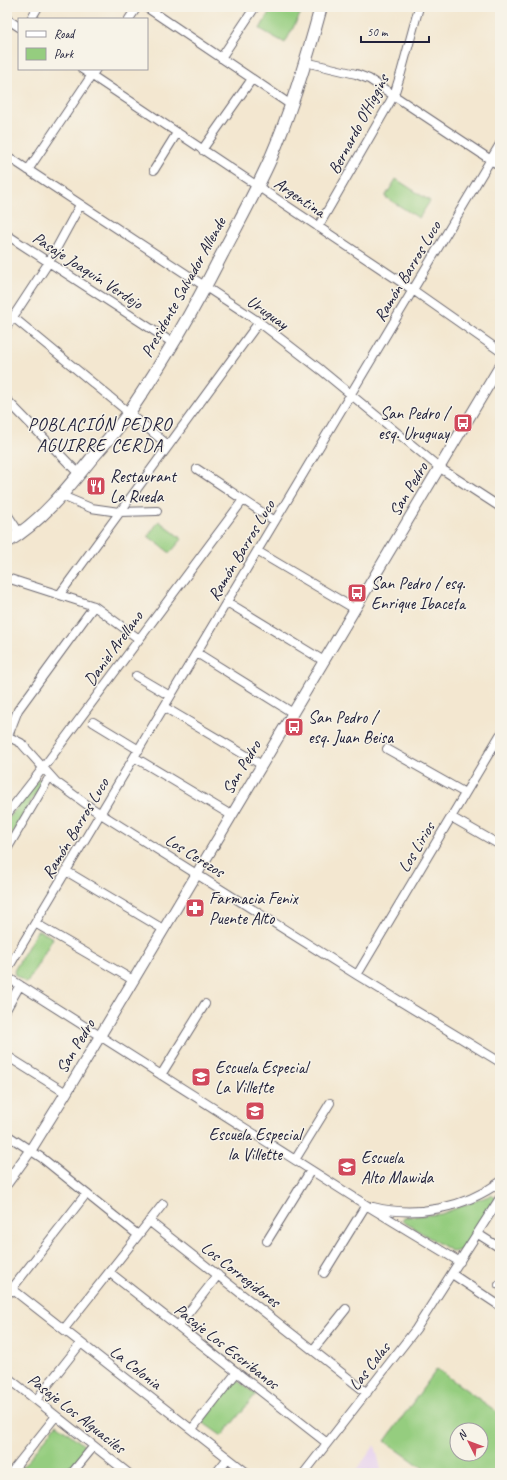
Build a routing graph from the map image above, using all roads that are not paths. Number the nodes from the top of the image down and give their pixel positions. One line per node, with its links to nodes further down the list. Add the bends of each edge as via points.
1 (38, 7): 7 (street)
2 (137, 7): 8 (street)
3 (146, 7): 11 (street)
4 (255, 7): 11 (street)
5 (419, 7): 15 (street, Bernardo O'Higgins)
6 (320, 8): 12 (main road, Presidente Salvador Allende)
7 (32, 18)
8 (130, 18)
9 (8, 22): 10 (street)
10 (18, 27)
11 (221, 58): 14 (street)
12 (305, 62): 15 (street, via 360,76); 16 (main road, Presidente Salvador Allende)
13 (94, 72): 17 (street, Argentina); 23 (street)
14 (252, 79): 16 (street); 19 (street)
15 (394, 95): 21 (street); 27 (street, Bernardo O'Higgins)
16 (291, 105): 25 (main road, Presidente Salvador Allende)
17 (178, 133): 19 (street, Argentina); 24 (street)
18 (500, 144): 21 (street, Ramón Barros Luco)
19 (202, 150): 25 (street, Argentina)
20 (7, 156): 23 (street, Uruguay)
21 (491, 160): 22 (street); 31 (street, Ramón Barros Luco)
22 (500, 166)
23 (28, 170): 26 (street, Uruguay)
24 (154, 170)
25 (257, 186): 27 (street, Argentina); 30 (main road, Presidente Salvador Allende)
26 (80, 205): 29 (street); 30 (street, Uruguay)
27 (318, 227): 31 (street, Argentina)
28 (7, 235): 29 (street, Pasaje Joaquín Verdejo)
29 (49, 262): 32 (street); 35 (street, Pasaje Joaquín Verdejo)
30 (205, 288): 33 (street, Uruguay); 35 (main road, Presidente Salvador Allende)
31 (412, 290): 36 (street, Argentina); 38 (street, Ramón Barros Luco)
32 (13, 317): 34 (street); 40 (street)
33 (259, 322): 38 (street, Uruguay); 41 (street)
34 (7, 326)
35 (173, 343): 40 (main road, Presidente Salvador Allende)
36 (500, 351)
37 (500, 366): 42 (street, San Pedro)
38 (351, 394): 42 (street, Uruguay); 51 (street, Ramón Barros Luco)
39 (7, 400): 44 (street)
40 (129, 413): 41 (street); 44 (main road, Presidente Salvador Allende)
41 (168, 445): 49 (street)
42 (440, 468): 47 (street, Uruguay); 59 (street, San Pedro)
43 (197, 469): 46 (street)
44 (79, 474): 45 (main road, Presidente Salvador Allende)
45 (60, 495): 49 (street, via 91,508); 52 (main road, Presidente Salvador Allende)
46 (243, 500): 51 (street); 60 (street, Daniel Arellano)
47 (500, 507)
48 (157, 511): 49 (street)
49 (119, 512): 56 (street)
50 (7, 514): 52 (street)
51 (275, 521): 54 (street, Ramón Barros Luco)
52 (20, 534): 53 (main road, Presidente Salvador Allende)
53 (7, 542)
54 (257, 551): 57 (street, Ramón Barros Luco); 59 (street)
55 (7, 578): 56 (street)
56 (60, 594): 58 (street)
57 (227, 602): 61 (street, Ramón Barros Luco); 62 (street)
58 (94, 606): 60 (street); 69 (street, via 18,710)
59 (355, 609): 62 (street, San Pedro)
60 (139, 639): 73 (street, Daniel Arellano)
61 (196, 653): 64 (street, Ramón Barros Luco); 66 (street)
62 (324, 661): 66 (street, San Pedro)
63 (136, 676): 64 (street)
64 (170, 696): 65 (street, Ramón Barros Luco)
65 (164, 707): 71 (street, Ramón Barros Luco); 72 (street)
66 (293, 713): 72 (street, San Pedro)
67 (93, 722): 71 (street)
68 (500, 735): 75 (street, Los Lirios)
69 (8, 736): 73 (street, Los Cerezos, via 21,743)
70 (387, 749): 75 (street)
71 (136, 753): 77 (street, Ramón Barros Luco); 78 (street)
72 (262, 765): 78 (street, San Pedro)
73 (43, 768): 74 (street, Los Cerezos); 76 (street, Daniel Arellano)
74 (50, 776): 77 (street, Los Cerezos); 81 (street)
75 (465, 793): 79 (street, Los Lirios)
76 (7, 814)
77 (100, 814): 82 (street, Ramón Barros Luco); 83 (street, Los Cerezos)
78 (231, 815): 83 (street, San Pedro)
79 (451, 817): 80 (street); 87 (street, Los Lirios)
80 (500, 846)
81 (7, 849)
82 (66, 871): 84 (street, Ramón Barros Luco); 85 (street)
83 (197, 874): 85 (street, San Pedro); 87 (street, Los Cerezos)
84 (35, 923): 86 (street, Ramón Barros Luco); 89 (street)
85 (163, 929): 89 (street, San Pedro)
86 (7, 970)
87 (358, 975): 95 (street, Los Cerezos)
88 (7, 977): 90 (street)
89 (133, 980): 93 (street, San Pedro)
90 (20, 985): 92 (street); 93 (street)
91 (205, 1004): 96 (street)
92 (7, 1008)
93 (100, 1036): 96 (street); 97 (street, San Pedro)
94 (7, 1056): 97 (street)
95 (500, 1062)
96 (161, 1075): 101 (street)
97 (66, 1093): 100 (street, San Pedro)
98 (330, 1103): 101 (street)
99 (7, 1135): 100 (street)
100 (30, 1151): 104 (street, San Pedro); 105 (street)
101 (295, 1160): 102 (street)
102 (311, 1170): 108 (street); 112 (street)
103 (500, 1182): 108 (street, via 473,1198 434,1209 395,1210)
104 (7, 1183)
105 (86, 1194): 111 (street); 119 (street)
106 (500, 1198): 110 (street, Las Calas)
107 (163, 1204): 109 (street)
108 (366, 1205): 114 (street); 116 (street)
109 (149, 1221): 111 (street); 118 (street, Los Corregidores)
110 (478, 1234): 113 (street); 114 (street, Las Calas)
111 (138, 1235): 115 (street)
112 (267, 1241)
113 (500, 1248)
114 (460, 1262): 117 (street, Las Calas)
115 (109, 1272): 122 (street, Pasaje Los Escribanos); 123 (street)
116 (324, 1273)
117 (452, 1274): 120 (street); 128 (street, Las Calas, via 416,1329)
118 (218, 1275): 122 (street); 125 (street, Los Corregidores)
119 (9, 1290): 123 (street, La Colonia)
120 (500, 1306)
121 (346, 1309): 125 (street)
122 (178, 1326): 126 (street, Pasaje Los Escribanos)
123 (64, 1329): 124 (street, La Colonia)
124 (81, 1343): 129 (street); 131 (street, La Colonia)
125 (313, 1350): 128 (street, Los Corregidores)
126 (236, 1372): 131 (street); 132 (street, Pasaje Los Escribanos)
127 (7, 1377): 129 (street, Pasaje Los Alguaciles)
128 (367, 1393): 132 (street, Las Calas)
129 (36, 1400): 130 (street, Pasaje Los Alguaciles)
130 (56, 1416): 133 (street, Pasaje Los Alguaciles); 135 (street)
131 (192, 1429): 134 (street, La Colonia)
132 (327, 1443): 140 (street, Las Calas)
133 (94, 1446): 136 (street); 137 (street, Pasaje Los Alguaciles)
134 (228, 1458): 138 (street); 139 (street, La Colonia)
135 (12, 1470)
136 (72, 1473)
137 (128, 1473)
138 (216, 1473)
139 (247, 1473)
140 (304, 1473)

